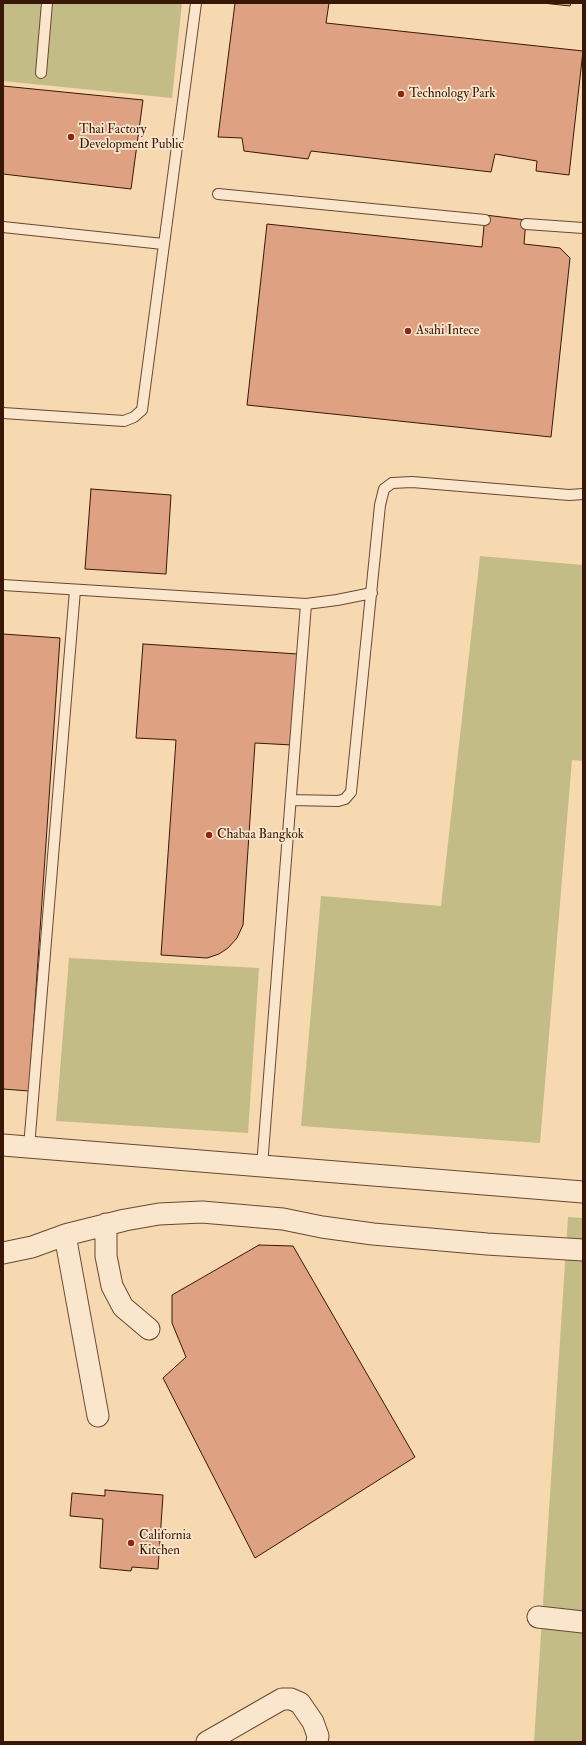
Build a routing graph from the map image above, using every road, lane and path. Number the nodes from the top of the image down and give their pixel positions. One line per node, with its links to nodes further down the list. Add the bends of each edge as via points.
1 (47, 3): 3 (lane)
2 (196, 3): 9 (lane)
3 (41, 73)
4 (218, 194): 5 (lane)
5 (485, 220)
6 (526, 224): 8 (lane)
7 (3, 227): 9 (lane)
8 (583, 228)
9 (163, 244): 10 (lane, via 142,410 124,421)
10 (3, 413)
11 (583, 494): 14 (lane, via 412,482 392,483 384,489 380,505)
12 (3, 585): 13 (lane)
13 (75, 590): 15 (lane); 18 (lane)
14 (372, 593): 15 (lane); 16 (lane, via 351,792 338,802)
15 (306, 604): 16 (lane)
16 (291, 800): 19 (lane)
17 (3, 1145): 18 (street)
18 (29, 1147): 19 (street)
19 (262, 1166): 20 (street)
20 (583, 1192)
21 (106, 1224): 22 (street); 23 (street, via 159,1214 202,1212 283,1219 373,1234); 25 (street, via 106,1256 112,1286 123,1306)
22 (65, 1235): 24 (street, via 32,1247); 26 (street)
23 (583, 1250)
24 (3, 1253)
25 (149, 1329)
26 (98, 1416)
27 (538, 1617): 28 (street)
28 (583, 1622)
29 (207, 1742): 30 (street, via 282,1699 291,1699 300,1703 313,1722 318,1736)
30 (317, 1742)

